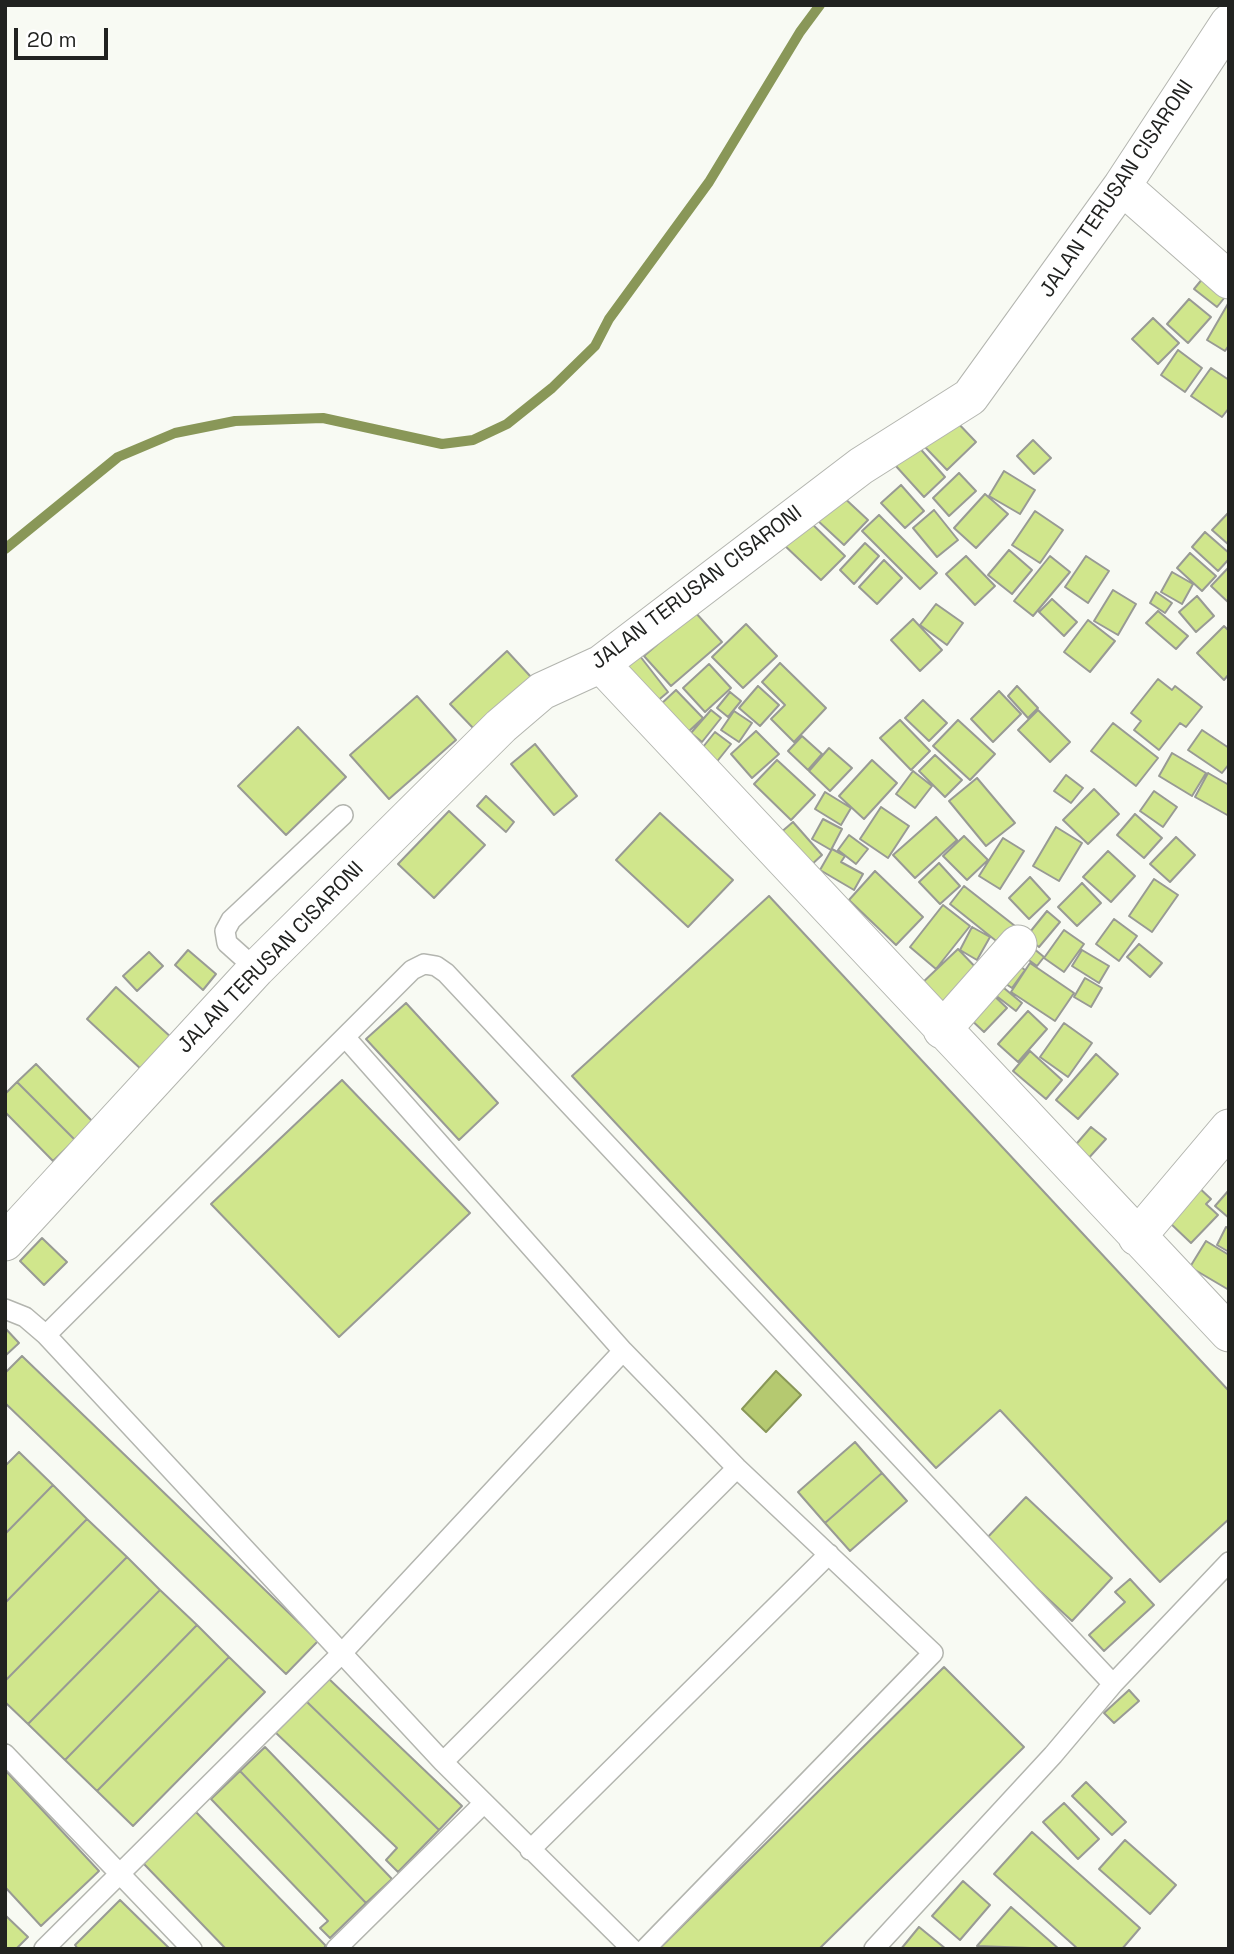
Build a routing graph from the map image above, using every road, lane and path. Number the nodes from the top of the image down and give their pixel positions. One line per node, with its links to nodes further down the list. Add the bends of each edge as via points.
1 (1229, 23): 2 (street, JALAN TERUSAN CISARONI)
2 (1122, 186): 3 (street); 4 (street, JALAN TERUSAN CISARONI, via 970,397 861,466)
3 (1229, 280)
4 (601, 663): 7 (street, JALAN TERUSAN CISARONI, via 542,691 501,726); 8 (street)
5 (343, 815): 7 (lane, via 231,920 225,931 227,943)
6 (1018, 944): 8 (street)
7 (256, 969): 12 (street, JALAN TERUSAN CISARONI)
8 (942, 1030): 11 (street)
9 (345, 1037): 15 (lane); 16 (lane); 21 (lane, via 411,970 424,964 446,973)
10 (1229, 1128): 11 (street)
11 (1137, 1237): 14 (street)
12 (5, 1242)
13 (5, 1309): 15 (lane, via 25,1317)
14 (1229, 1333)
15 (46, 1335): 20 (lane)
16 (623, 1351): 17 (lane); 20 (lane)
17 (737, 1468): 18 (lane); 23 (lane)
18 (829, 1554): 25 (lane); 31 (lane, via 933,1653)
19 (1229, 1562): 21 (lane)
20 (342, 1653): 23 (lane); 26 (lane)
21 (1113, 1684): 32 (lane)
22 (5, 1754): 26 (lane)
23 (443, 1762): 24 (lane)
24 (483, 1804): 25 (lane); 29 (lane)
25 (530, 1850): 30 (lane)
26 (120, 1875): 27 (lane); 28 (lane)
27 (44, 1949)
28 (192, 1949)
29 (336, 1949)
30 (632, 1949)
31 (645, 1949)
32 (874, 1949)

